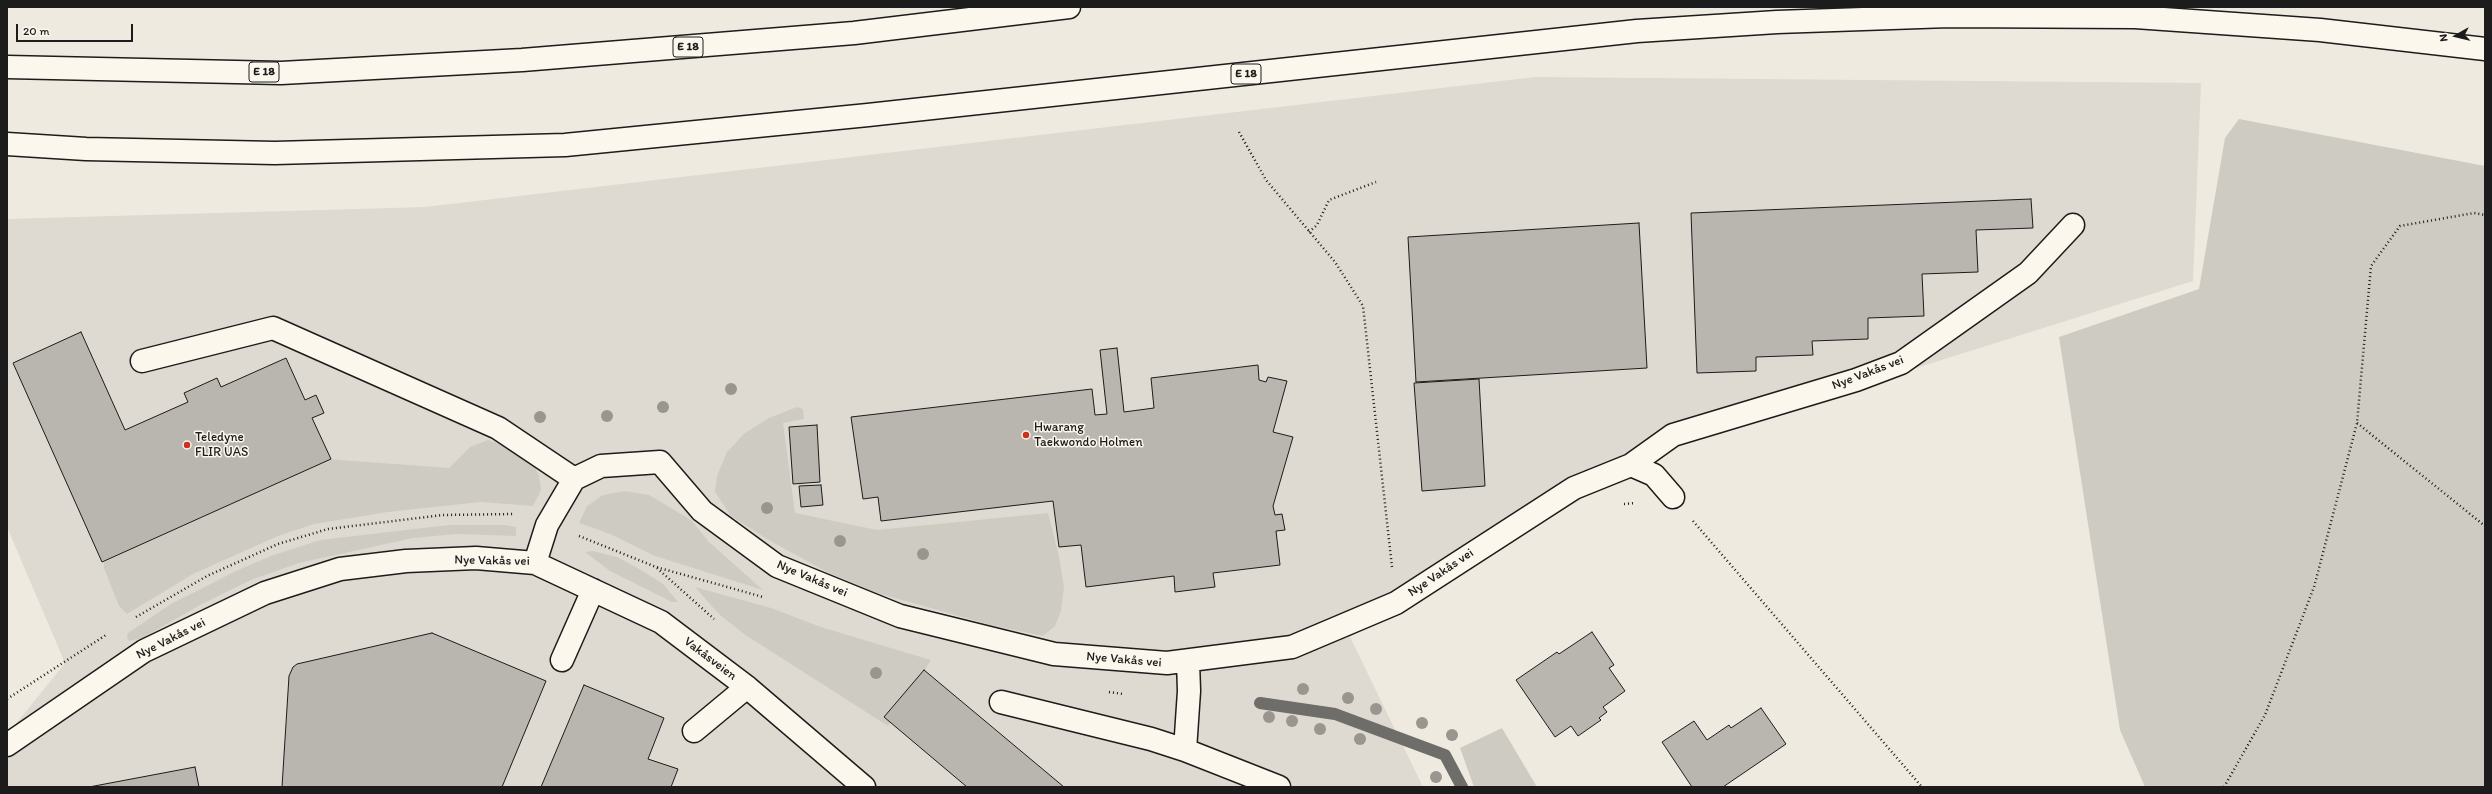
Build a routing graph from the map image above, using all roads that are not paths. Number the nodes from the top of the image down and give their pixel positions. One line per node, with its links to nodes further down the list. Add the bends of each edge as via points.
1 (1069, 7): 3 (main road, E 18, via 854,33 466,64 281,73)
2 (2485, 49): 4 (main road, E 18, via 2320,30 2136,17 1949,16 1801,21 1638,31 868,116 565,145 275,154 86,149)
3 (7, 67)
4 (7, 144)
5 (2073, 225): 7 (main road, Nye Vakås vei, via 2028,272 1902,363 1856,380 1673,434)
6 (142, 361): 8 (main road, via 274,328 498,428)
7 (1631, 465): 9 (main road, via 1654,475); 13 (main road, Nye Vakås vei, via 1574,488 1396,603 1292,647)
8 (574, 479): 10 (main road, Nye Vakås vei, via 547,525); 13 (main road, Nye Vakås vei, via 601,466 660,462 702,511 777,566 900,616 1054,654 1167,663)
9 (1673, 497)
10 (535, 563): 11 (main road, Vakåsveien); 17 (main road, Nye Vakås vei, via 476,558 340,569 265,593 144,651)
11 (593, 590): 12 (main road); 14 (main road, Vakåsveien, via 661,622)
12 (562, 660)
13 (1188, 661): 18 (main road, via 1189,691)
14 (747, 687): 16 (main road); 19 (main road, Vakåsveien)
15 (1001, 702): 18 (main road, via 1151,739)
16 (694, 731)
17 (7, 745)
18 (1185, 750): 20 (main road)
19 (864, 787)
20 (1278, 787)

